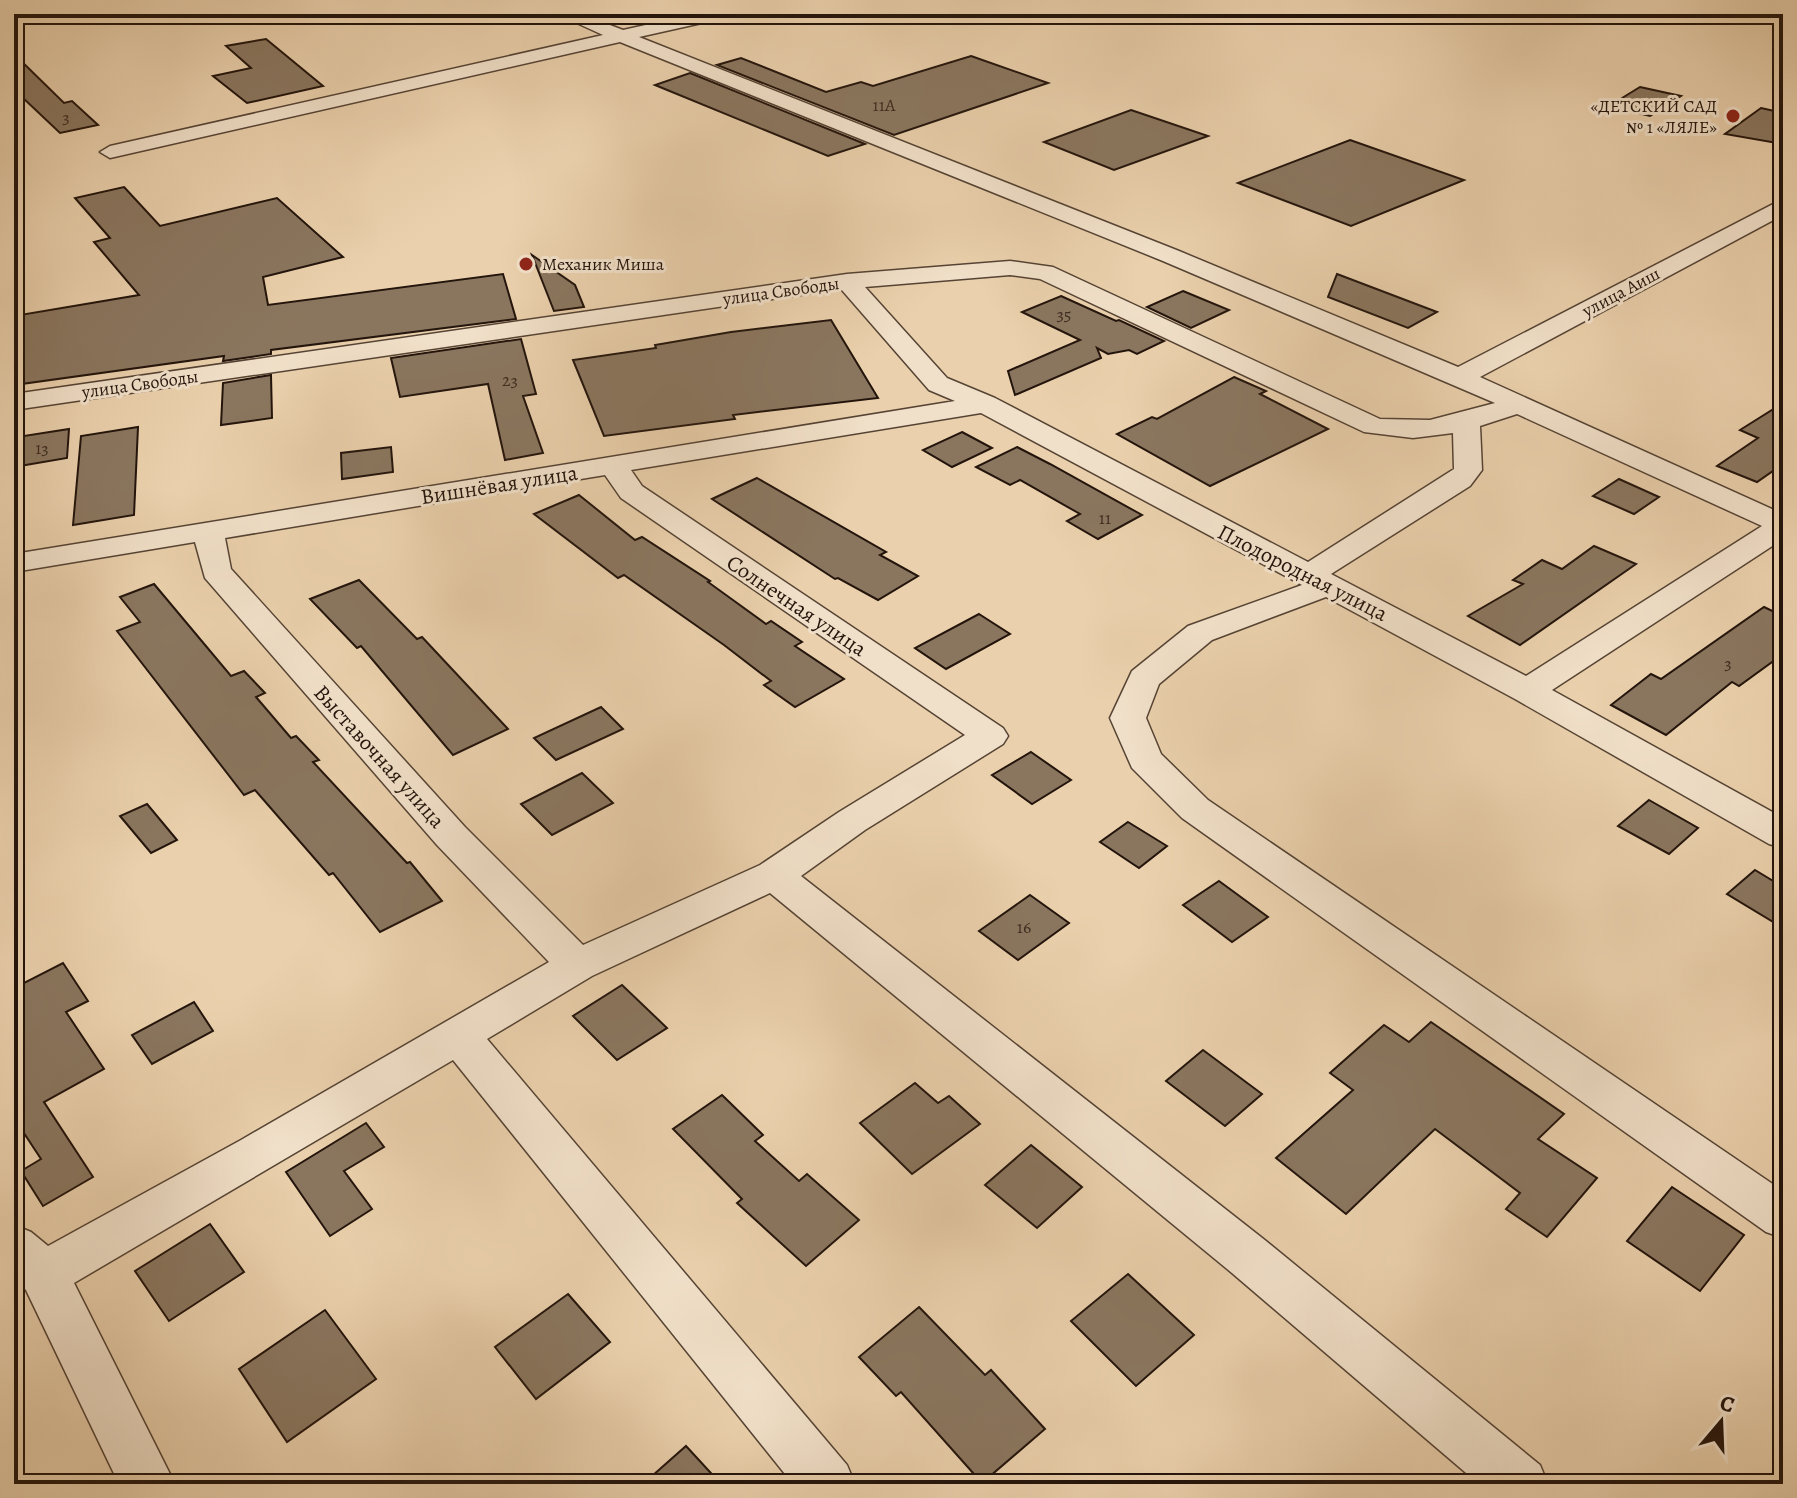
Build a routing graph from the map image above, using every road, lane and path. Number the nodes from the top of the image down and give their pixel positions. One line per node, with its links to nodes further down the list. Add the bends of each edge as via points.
1 (566, 14): 3 (street)
2 (718, 14): 3 (street)
3 (622, 36): 4 (street); 7 (street)
4 (110, 152)
5 (1783, 206): 7 (street, улица Аиш)
6 (847, 281): 8 (street, улица Свободы); 9 (street, Плодородная улица, via 938,384); 11 (street, улица Свободы, via 1010,268 1045,272 1374,426 1433,430)
7 (1459, 377): 10 (street)
8 (14, 402)
9 (985, 404): 12 (street, Вишнёвая улица); 16 (street, Плодородная улица)
10 (1517, 405): 11 (street, улица Свободы); 13 (street)
11 (1466, 421): 16 (street, via 1468,470 1460,480)
12 (614, 466): 14 (street, Вишнёвая улица); 19 (street, Солнечная улица, via 631,492 990,736)
13 (1783, 526): 17 (street)
14 (208, 531): 15 (street, Вишнёвая улица); 20 (street, Выставочная улица, via 216,571 451,836)
15 (14, 563)
16 (1319, 580): 17 (street, Плодородная улица); 22 (street, via 1200,633 1144,679 1128,718 1145,760 1195,809)
17 (1527, 691): 18 (street, Плодородная улица)
18 (1783, 835)
19 (774, 875): 20 (street); 26 (street, via 1249,1257)
20 (577, 965): 21 (street)
21 (458, 1035): 23 (street, via 257,1154); 25 (street)
22 (1783, 1217)
23 (29, 1261): 24 (street)
24 (148, 1484)
25 (828, 1484)
26 (1521, 1484)

